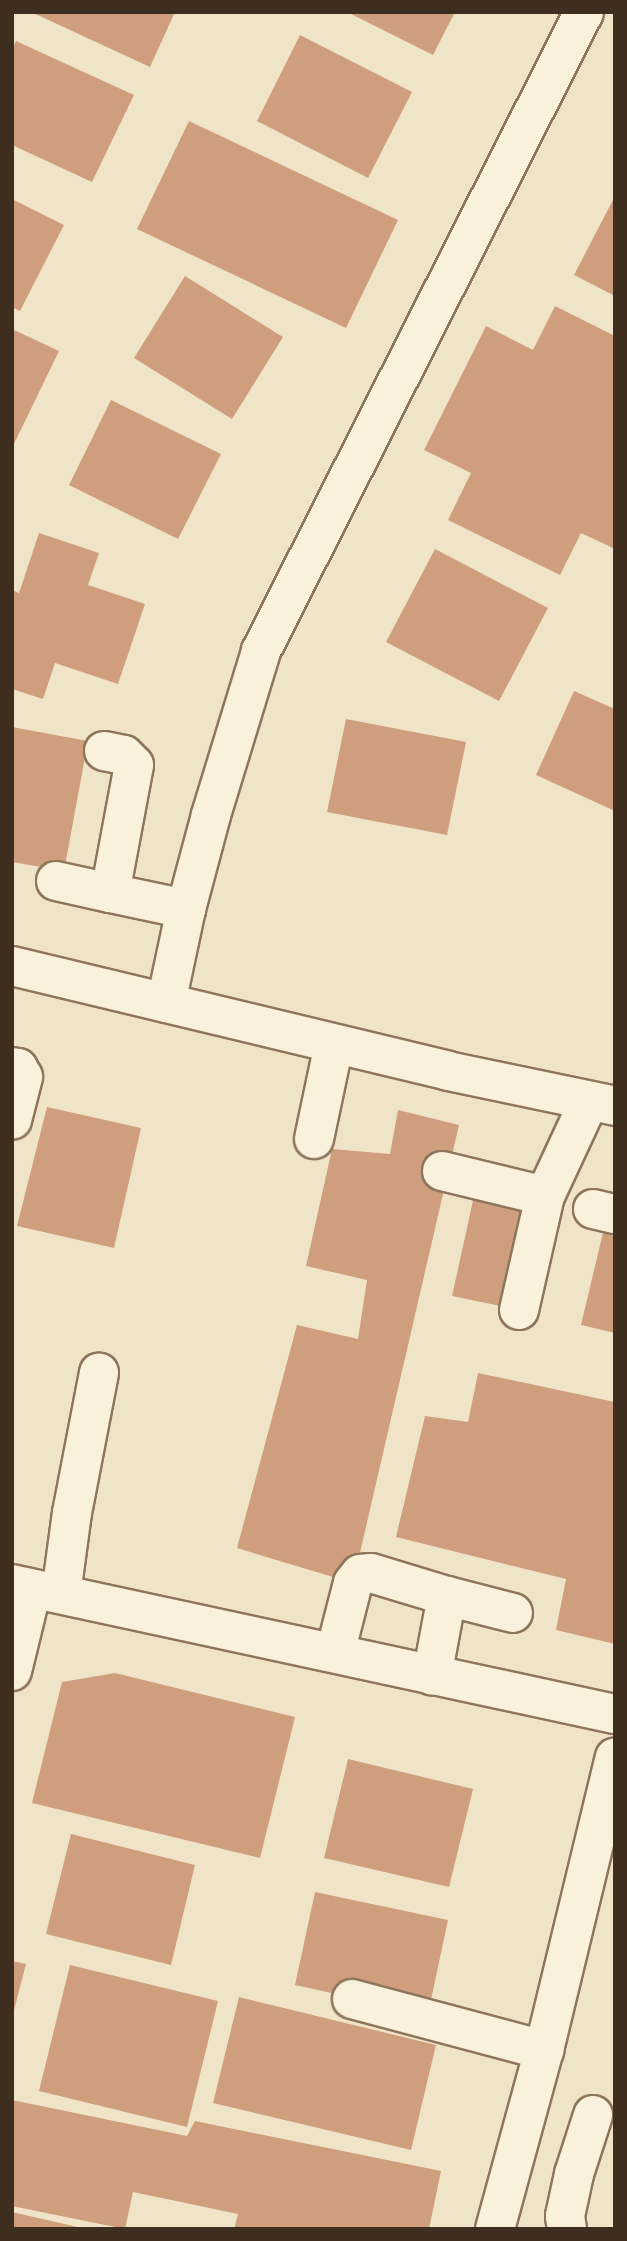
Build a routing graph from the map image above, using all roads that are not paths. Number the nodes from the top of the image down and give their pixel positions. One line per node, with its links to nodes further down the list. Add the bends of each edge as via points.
1 (584, 12): 5 (street, via 261,651)
2 (104, 751): 4 (street, via 124,755 134,765)
3 (56, 881): 4 (street)
4 (110, 893): 5 (street)
5 (186, 909): 7 (street)
6 (12, 966): 7 (street)
7 (166, 1003): 8 (street)
8 (334, 1044): 10 (street); 12 (street)
9 (12, 1066): 11 (street, via 23,1077)
10 (602, 1104): 14 (street)
11 (12, 1120)
12 (314, 1139)
13 (442, 1171): 14 (street)
14 (545, 1196): 15 (street)
15 (519, 1310)
16 (99, 1373): 17 (street, via 72,1513)
17 (35, 1589): 20 (street); 21 (street)
18 (447, 1596): 19 (street); 20 (street, via 371,1573 360,1574 350,1591); 22 (street)
19 (513, 1613)
20 (335, 1653): 22 (street)
21 (12, 1671)
22 (432, 1676): 23 (street)
23 (615, 1714)
24 (615, 1757): 26 (street)
25 (352, 1999): 26 (street)
26 (544, 2050): 28 (street)
27 (593, 2115): 29 (street, via 574,2174 565,2216)
28 (495, 2229)
29 (567, 2229)

